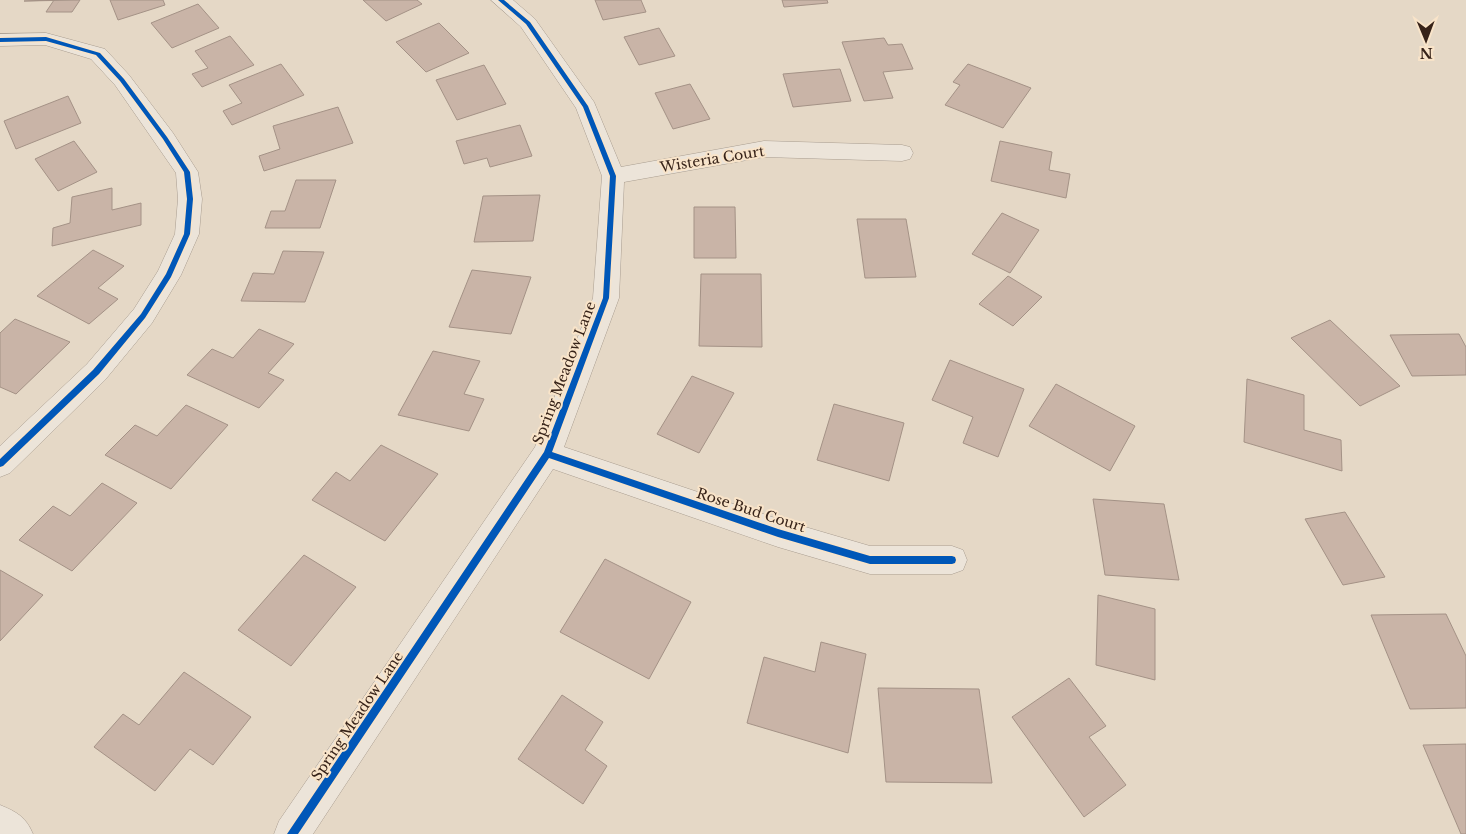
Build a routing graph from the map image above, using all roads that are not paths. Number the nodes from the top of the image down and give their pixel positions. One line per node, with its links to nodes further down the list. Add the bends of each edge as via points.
1 (501, 0): 4 (street, Spring Meadow Lane, via 528,23 586,106)
2 (0, 40): 6 (street, via 46,39 98,54 122,80 187,172 190,199 187,234 169,276 143,316 96,372)
3 (902, 153): 4 (street, Wisteria Court, via 764,149)
4 (613, 176): 5 (street, Spring Meadow Lane, via 606,298)
5 (547, 454): 7 (street, Rose Bud Court, via 778,533 870,560); 10 (street, Spring Meadow Lane)
6 (0, 464)
7 (952, 560)
8 (0, 823): 9 (street)
9 (14, 834)
10 (292, 834)

